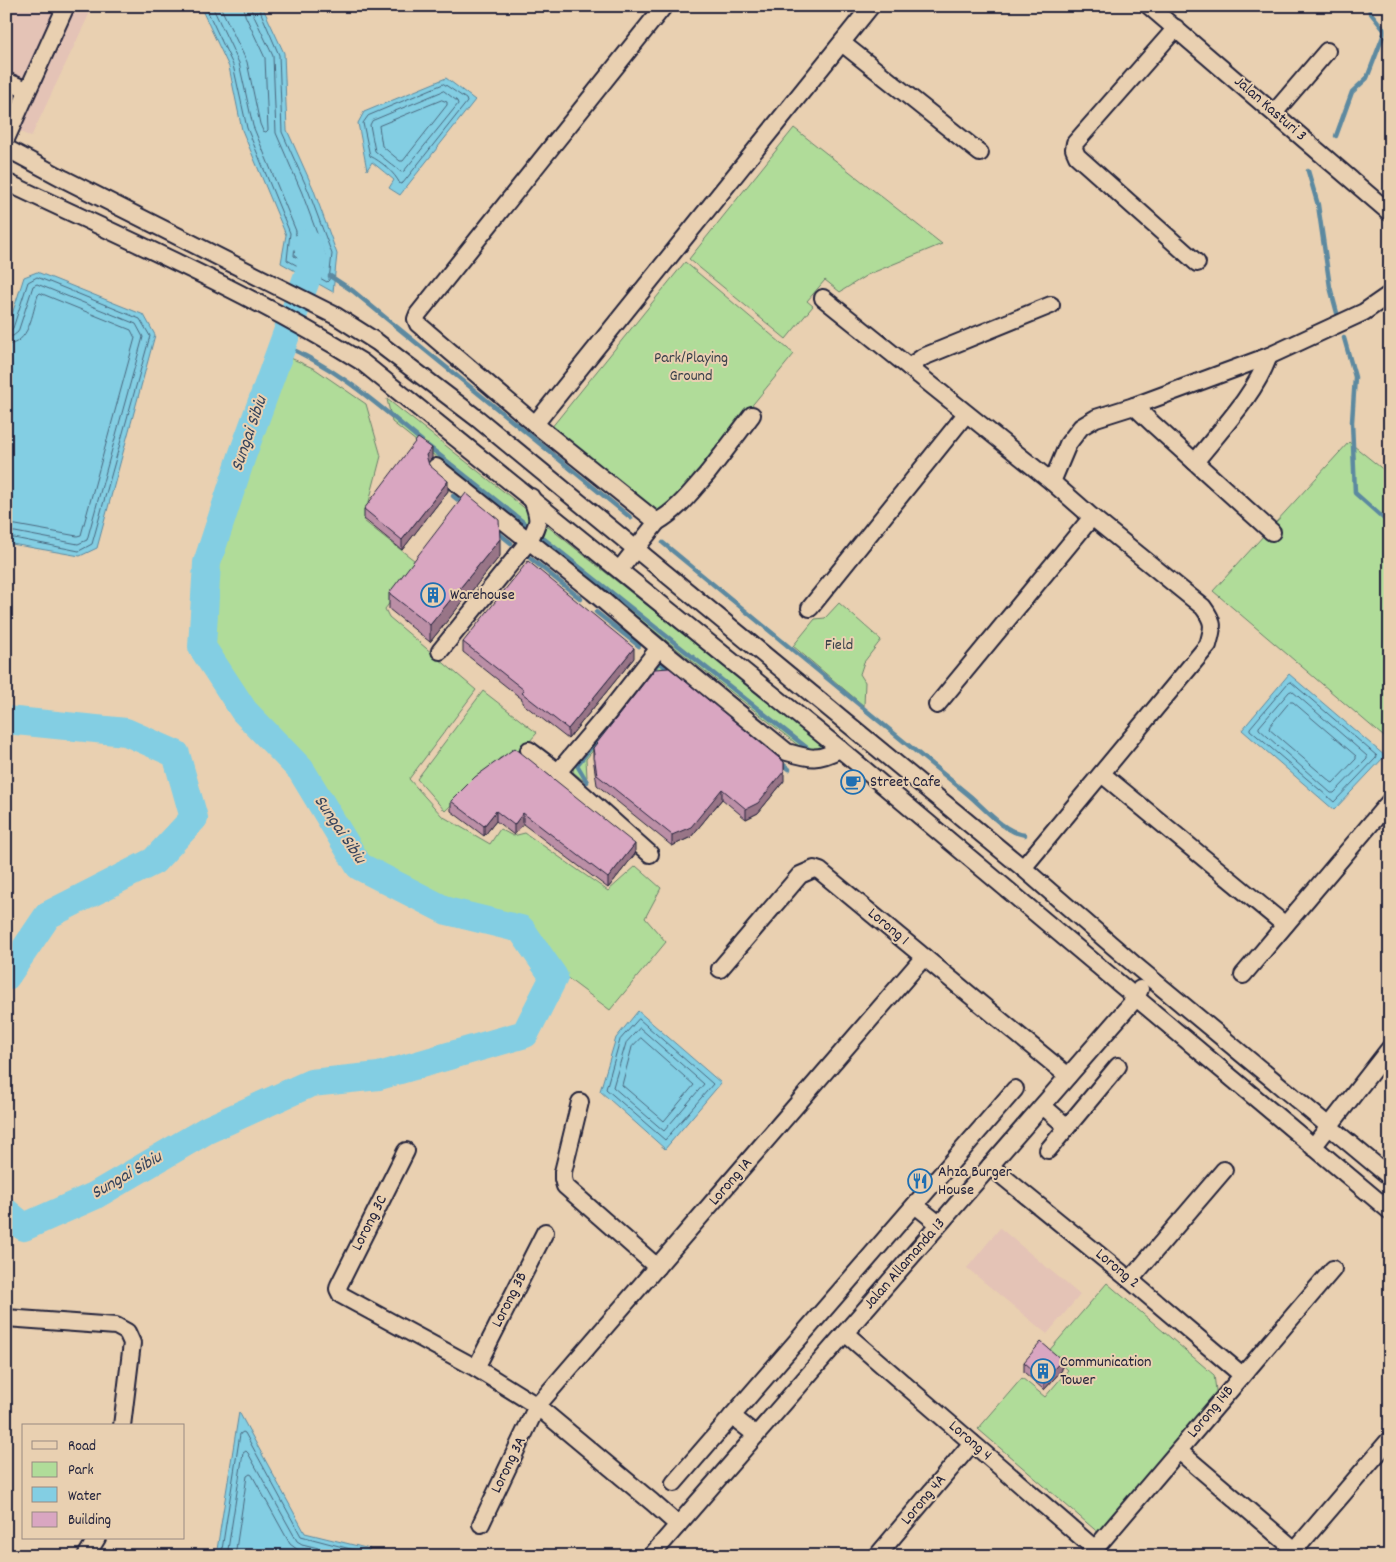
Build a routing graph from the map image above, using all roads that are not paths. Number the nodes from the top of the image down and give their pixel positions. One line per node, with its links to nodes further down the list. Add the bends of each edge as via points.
1 (66, 6): 9 (street)
2 (664, 6): 25 (street, via 416,319)
3 (871, 6): 6 (street)
4 (1149, 6): 5 (street, Jalan Kasturi 3)
5 (1176, 28): 10 (street, Jalan Kasturi 3); 16 (street, via 1075,143 1074,149 1077,156)
6 (842, 43): 13 (street); 25 (street)
7 (1327, 51): 10 (street)
8 (6, 81): 9 (street)
9 (27, 90): 11 (street)
10 (1274, 113): 15 (street, Jalan Kasturi 3)
11 (6, 139)
12 (6, 148): 34 (street, via 336,316 377,342 478,419)
13 (980, 153)
14 (6, 182): 29 (street, via 324,338 362,362)
15 (1390, 213)
16 (1198, 263)
17 (1390, 294): 20 (street, via 1364,312)
18 (823, 298): 21 (street)
19 (1051, 305): 21 (street, via 923,357)
20 (1269, 356): 22 (street); 26 (street, via 1251,392)
21 (909, 367): 23 (street)
22 (1134, 406): 26 (street); 28 (street, via 1096,418 1081,427 1068,444)
23 (966, 414): 28 (street); 36 (street)
24 (752, 415): 31 (street, via 682,503)
25 (535, 424): 31 (street)
26 (1196, 462): 32 (street)
27 (436, 467): 33 (street)
28 (1052, 482): 30 (street)
29 (531, 497): 33 (street, via 538,519); 35 (street)
30 (1092, 517): 39 (street); 43 (street, via 1203,607 1212,618 1208,645)
31 (657, 522): 34 (street)
32 (1272, 532)
33 (528, 542): 37 (street); 38 (street)
34 (634, 549): 35 (street); 46 (street)
35 (620, 569): 40 (street)
36 (810, 608)
37 (659, 648): 40 (street, via 787,752 811,759); 42 (street)
38 (440, 651)
39 (936, 705)
40 (840, 749): 52 (street)
41 (529, 750): 42 (street)
42 (558, 772): 45 (street)
43 (1102, 774): 46 (street); 47 (street)
44 (1390, 801): 47 (street)
45 (650, 854)
46 (1023, 868): 49 (street)
47 (1285, 925): 51 (street)
48 (924, 957): 50 (street, Lorong 1, via 814,869 800,874); 55 (street, Lorong 1); 71 (street, Lorong 1A)
49 (1136, 966): 52 (street, via 1142,980); 59 (street)
50 (720, 969)
51 (1243, 976)
52 (1136, 998): 55 (street, Jalan Allamanda 13); 61 (street)
53 (1390, 1048): 59 (street)
54 (1118, 1066): 60 (street)
55 (1068, 1076): 58 (street, Jalan Allamanda 13)
56 (1015, 1089): 67 (street)
57 (580, 1102): 71 (street, via 563,1172 565,1186)
58 (1043, 1106): 60 (street); 64 (street, Jalan Allamanda 13)
59 (1329, 1126): 61 (street); 66 (street)
60 (1067, 1127): 62 (street)
61 (1313, 1147): 68 (street)
62 (1048, 1150)
63 (406, 1151): 76 (street, Lorong 3C, via 338,1289 341,1295)
64 (990, 1166): 69 (street, Jalan Allamanda 13); 73 (street, Lorong 2)
65 (1224, 1170): 73 (street)
66 (1390, 1177)
67 (915, 1205): 69 (street); 79 (street)
68 (1390, 1211)
69 (939, 1224): 75 (street, Jalan Allamanda 13)
70 (545, 1232): 76 (street, Lorong 3B)
71 (657, 1267): 78 (street, Lorong 1A)
72 (1333, 1269): 77 (street, Lorong 14B)
73 (1130, 1280): 77 (street, Lorong 2)
74 (6, 1318): 80 (street, via 116,1326 127,1332 132,1343)
75 (845, 1333): 81 (street, Jalan Allamanda 13); 83 (street, Lorong 4)
76 (476, 1368): 78 (street)
77 (1242, 1375): 84 (street, Lorong 14B)
78 (537, 1406): 86 (street, Lorong 3A); 87 (street)
79 (732, 1416): 81 (street); 85 (street)
80 (122, 1424)
81 (756, 1435): 87 (street, Jalan Allamanda 13)
82 (1390, 1439): 90 (street)
83 (972, 1443): 89 (street, Lorong 4); 93 (street, Lorong 4A)
84 (1178, 1451): 89 (street, Lorong 14B); 90 (street)
85 (674, 1484)
86 (481, 1524)
87 (678, 1525): 92 (street, Jalan Allamanda 13)
88 (96, 1540): 91 (street)
89 (1092, 1552)
90 (1296, 1553)
91 (86, 1556)
92 (651, 1556)
93 (877, 1556)

